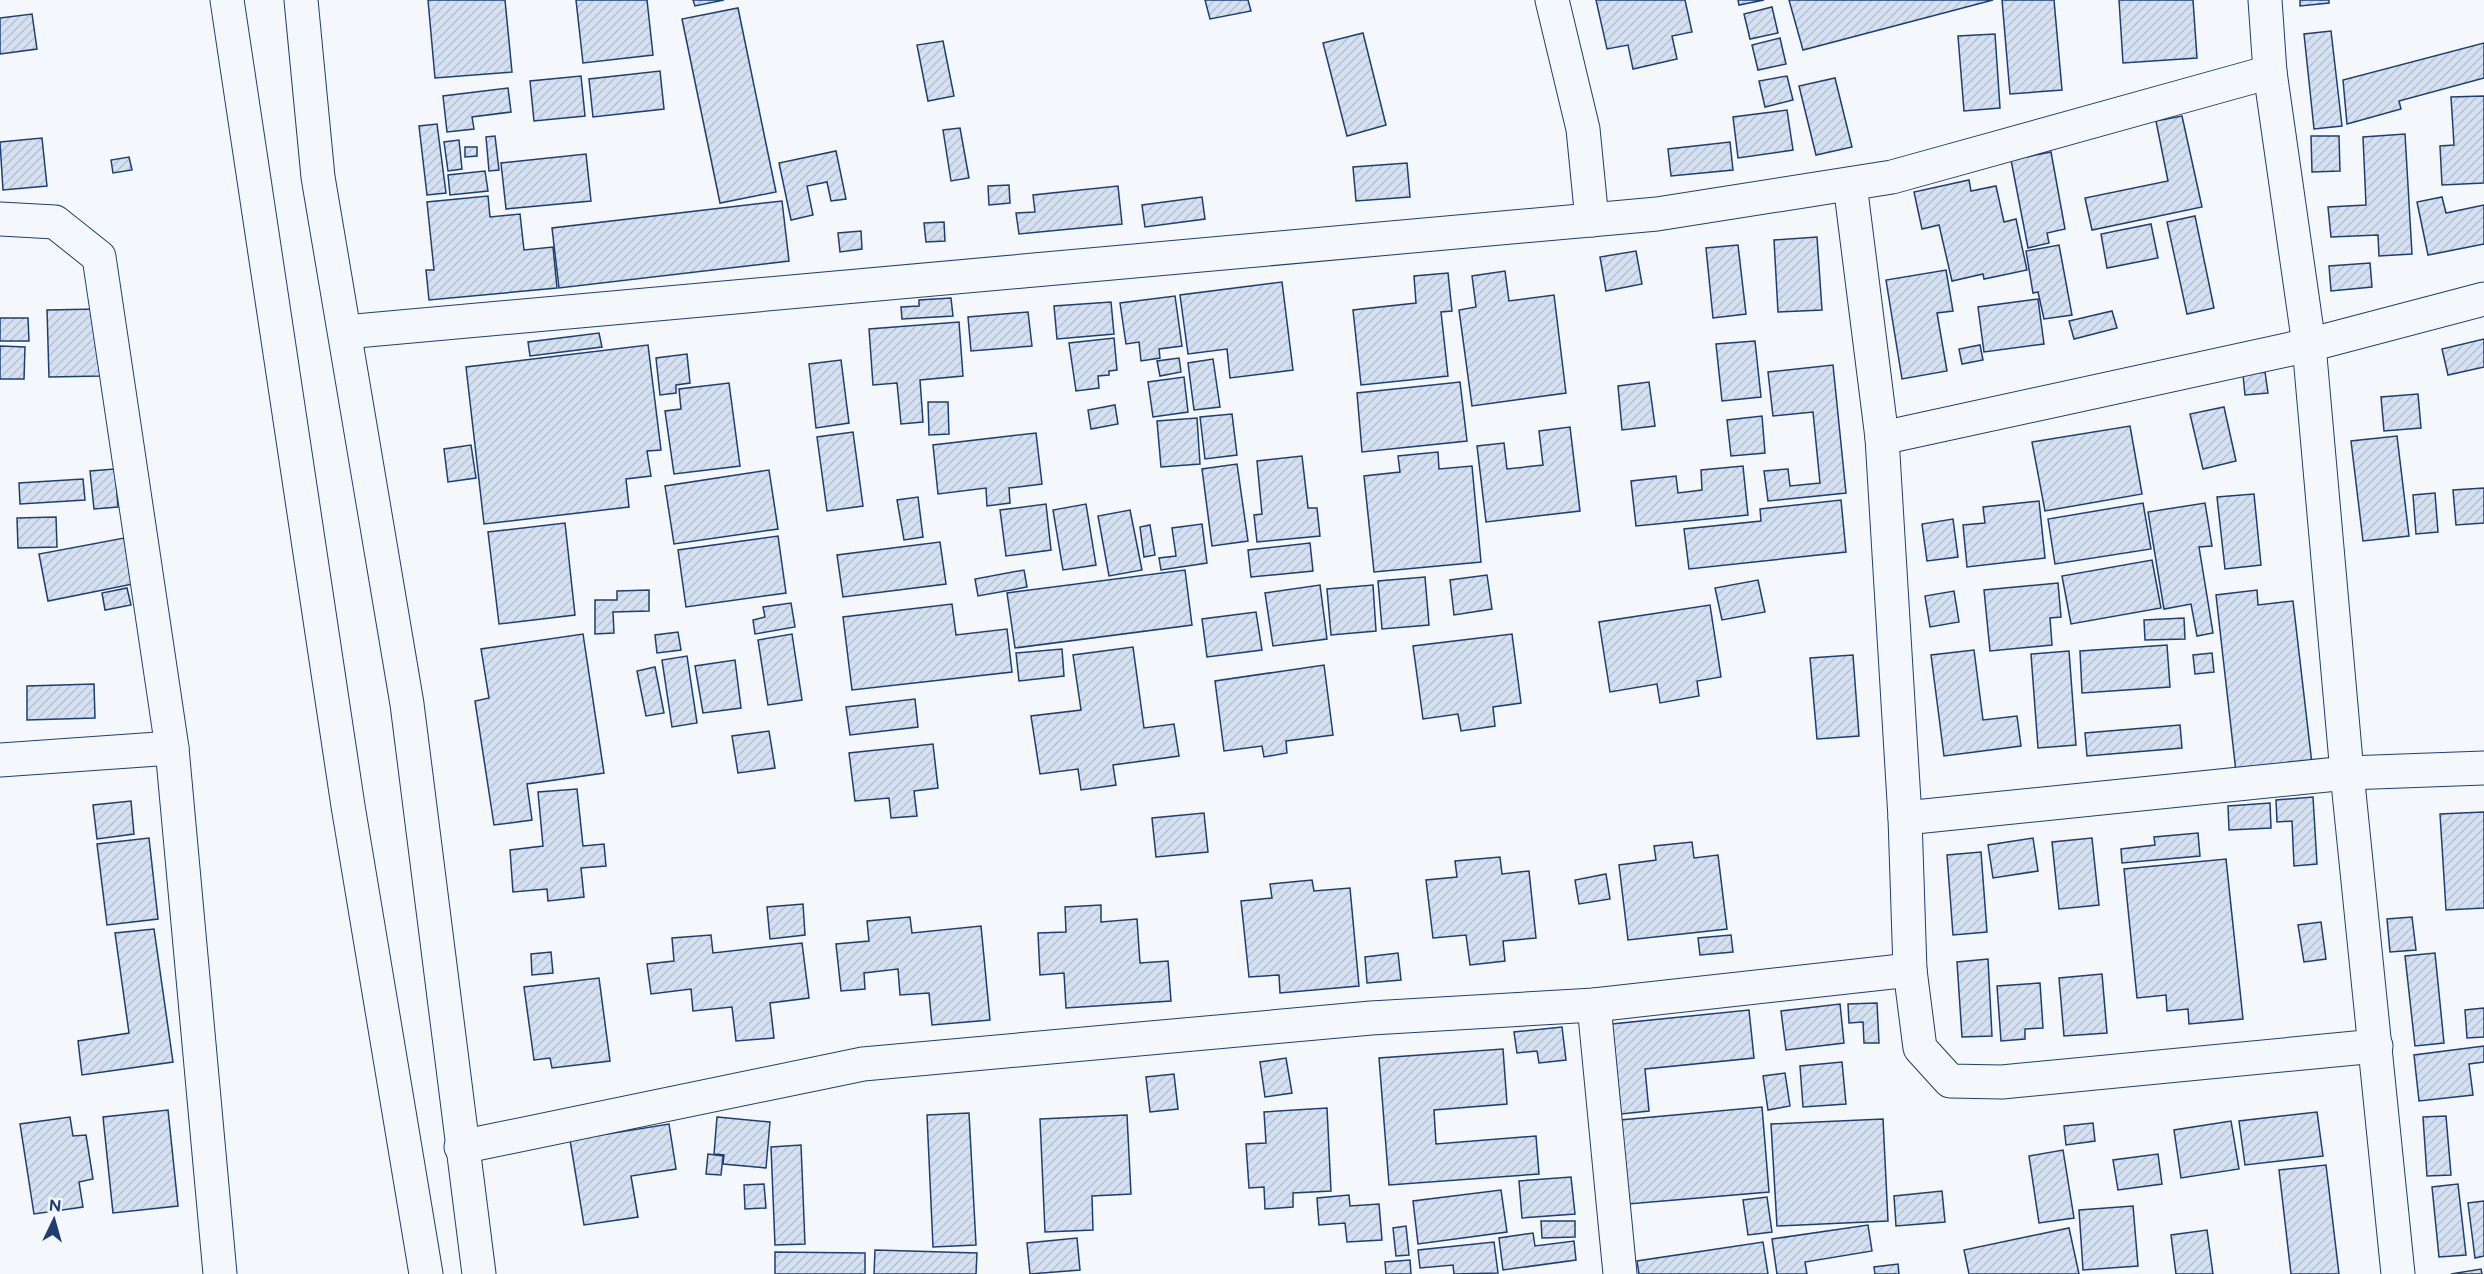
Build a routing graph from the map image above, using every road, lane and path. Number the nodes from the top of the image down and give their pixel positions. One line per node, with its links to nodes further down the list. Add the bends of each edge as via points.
1 (227, 0): 23 (main road, via 348,806)
2 (301, 0): 10 (main road, via 318,177)
3 (1552, 0): 8 (main road, via 1582,129)
4 (2265, 0): 5 (main road)
5 (2270, 72): 6 (main road, via 1892,177); 11 (main road)
6 (1850, 184): 8 (main road, via 1657,214); 12 (main road)
7 (0, 219): 13 (main road, via 55,222 99,257)
8 (1592, 220): 10 (main road)
9 (2484, 299): 11 (main road)
10 (345, 332): 21 (main road, via 406,704)
11 (2309, 345): 12 (main road); 16 (main road)
12 (1882, 438): 17 (main road)
13 (172, 748): 14 (main road); 22 (main road)
14 (0, 760)
15 (2484, 768): 16 (main road)
16 (2347, 773): 17 (main road); 20 (main road)
17 (1905, 818): 18 (main road)
18 (1910, 970): 19 (main road); 20 (main road, via 1920,1048 1950,1081 2002,1082)
19 (1594, 1005): 21 (main road, via 1371,1018 863,1064); 25 (main road)
20 (2376, 1046): 26 (main road)
21 (461, 1148): 24 (main road)
22 (220, 1274)
23 (426, 1274)
24 (479, 1274)
25 (1620, 1274)
26 (2398, 1274)

